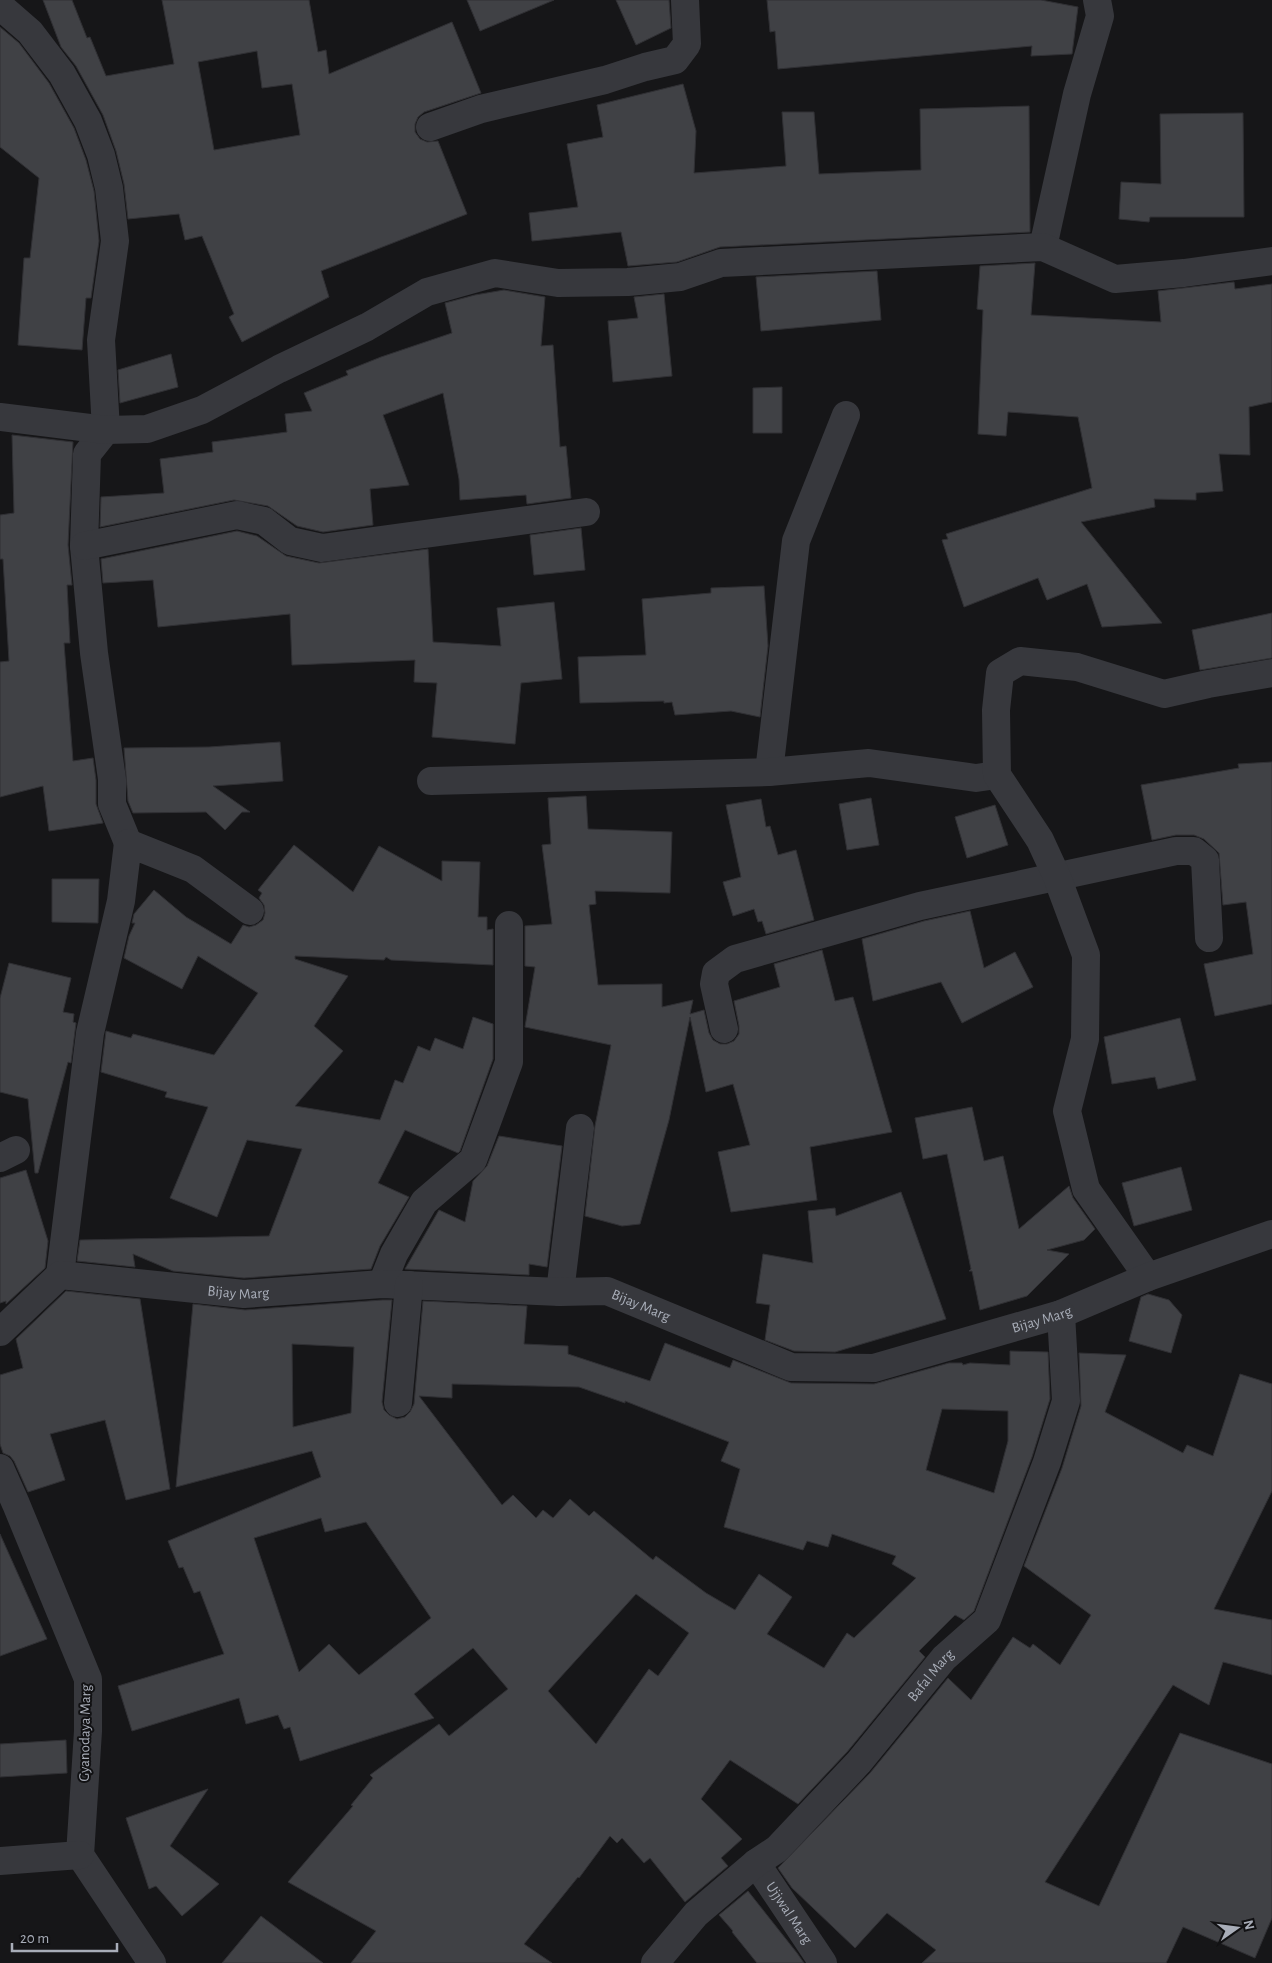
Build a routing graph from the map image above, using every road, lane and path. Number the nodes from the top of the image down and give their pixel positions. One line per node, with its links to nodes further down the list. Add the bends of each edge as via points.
1 (685, 0): 4 (street, via 687,44 675,60 481,109)
2 (1097, 0): 5 (street, via 1100,16 1077,94)
3 (0, 6): 9 (street, via 30,32 62,74 88,120 102,156 110,188 115,241 101,340)
4 (430, 127)
5 (1043, 247): 6 (street, via 1115,279); 9 (street, via 721,262 680,276 628,282 558,282 494,273 426,292 367,327 202,410 147,429)
6 (1272, 261)
7 (846, 415): 13 (street, via 796,541)
8 (0, 417): 9 (street)
9 (106, 430): 11 (street, via 88,454)
10 (586, 512): 11 (street, via 322,548 290,541 264,521 237,515)
11 (84, 546): 16 (street, via 94,653 112,779 112,804)
12 (1272, 673): 14 (street, via 1164,694 1077,667 1020,661 1000,673 996,710)
13 (769, 772): 14 (street, via 869,763 976,778); 15 (street)
14 (997, 775): 17 (street, via 1040,840)
15 (431, 782)
16 (128, 843): 18 (street, via 193,868); 24 (street, via 121,901 90,1033)
17 (1057, 877): 20 (street, via 1176,851 1194,851 1206,860); 21 (street, via 920,906 736,959 716,973 714,984); 25 (street, via 1086,955 1085,1039 1067,1111 1086,1190)
18 (250, 911)
19 (509, 925): 26 (street, via 509,1062 473,1160 424,1202 394,1254)
20 (1209, 938)
21 (724, 1029)
22 (580, 1128): 28 (street)
23 (1272, 1234): 25 (street, Bijay Marg)
24 (60, 1276): 26 (street, Bijay Marg, via 244,1294); 30 (street)
25 (1148, 1277): 29 (street, Bijay Marg)
26 (382, 1284): 27 (street, Bijay Marg)
27 (409, 1285): 28 (street, Bijay Marg); 31 (street)
28 (560, 1292): 29 (street, Bijay Marg, via 608,1291 791,1367 874,1368)
29 (1061, 1314): 35 (street, Bafal Marg, via 1066,1401 1047,1462 987,1620 944,1658 859,1762 777,1849)
30 (0, 1332)
31 (398, 1403)
32 (0, 1468): 33 (street, Gyanodaya Marg, via 88,1679)
33 (80, 1855): 34 (street); 36 (street)
34 (0, 1861)
35 (756, 1863): 37 (street, Bafal Marg, via 696,1914); 38 (street, Ujjwal Marg)
36 (152, 1963)
37 (656, 1963)
38 (823, 1963)

